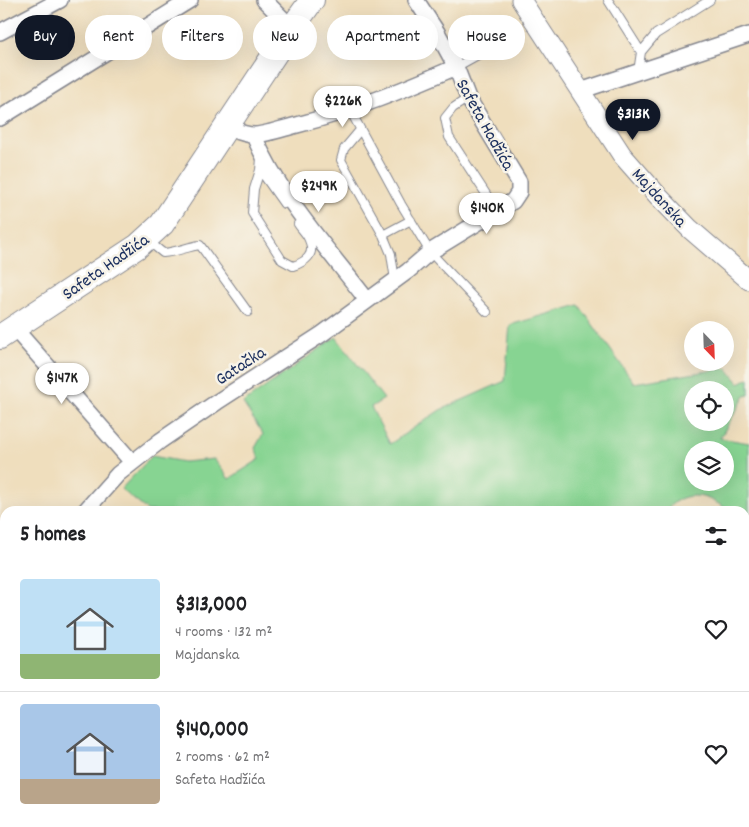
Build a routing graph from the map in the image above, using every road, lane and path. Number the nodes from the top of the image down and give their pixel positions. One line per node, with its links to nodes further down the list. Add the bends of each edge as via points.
1 (60, 0): 11 (street)
2 (190, 0): 21 (street)
3 (264, 0): 9 (street)
4 (312, 0): 10 (main road, Safeta Hadžića)
5 (416, 0): 16 (street, Safeta Hadžića)
6 (521, 0): 18 (street, Majdanska)
7 (608, 0): 13 (lane)
8 (710, 0): 13 (lane, via 656,34)
9 (279, 15)
10 (301, 15)
11 (0, 32)
12 (749, 35): 17 (street)
13 (641, 52): 17 (lane)
14 (271, 60): 22 (main road, Safeta Hadžića)
15 (469, 60): 16 (lane)
16 (456, 67): 19 (street, Safeta Hadžića); 20 (street, Safeta Hadžića)
17 (638, 72): 18 (street)
18 (580, 91): 33 (street, Majdanska, via 622,155 690,229)
19 (468, 98): 27 (lane, via 453,108 446,118 449,137); 27 (street, Safeta Hadžića, via 519,182 519,192 513,201)
20 (350, 110): 23 (lane); 24 (street, Safeta Hadžića)
21 (0, 118)
22 (226, 127): 24 (street); 30 (main road, Safeta Hadžića, via 162,224)
23 (360, 130): 28 (lane); 29 (lane, via 344,149 341,160)
24 (254, 136): 25 (street)
25 (262, 153): 26 (lane); 34 (street, via 290,201)
26 (260, 170): 26 (lane, via 252,213 282,260 293,266 304,262 310,256 310,240)
27 (497, 211): 31 (street, Safeta Hadžića)
28 (411, 220): 29 (lane); 31 (lane)
29 (383, 235): 32 (lane)
30 (146, 239): 35 (lane, via 164,253 200,245); 37 (main road, Safeta Hadžića)
31 (430, 252): 32 (street, Gatačka); 36 (lane)
32 (395, 280): 34 (street, Gatačka)
33 (749, 280)
34 (368, 300): 38 (street, Gatačka)
35 (248, 312)
36 (487, 312)
37 (7, 332): 38 (street)
38 (132, 462): 39 (street, Gatačka)
39 (89, 506)

